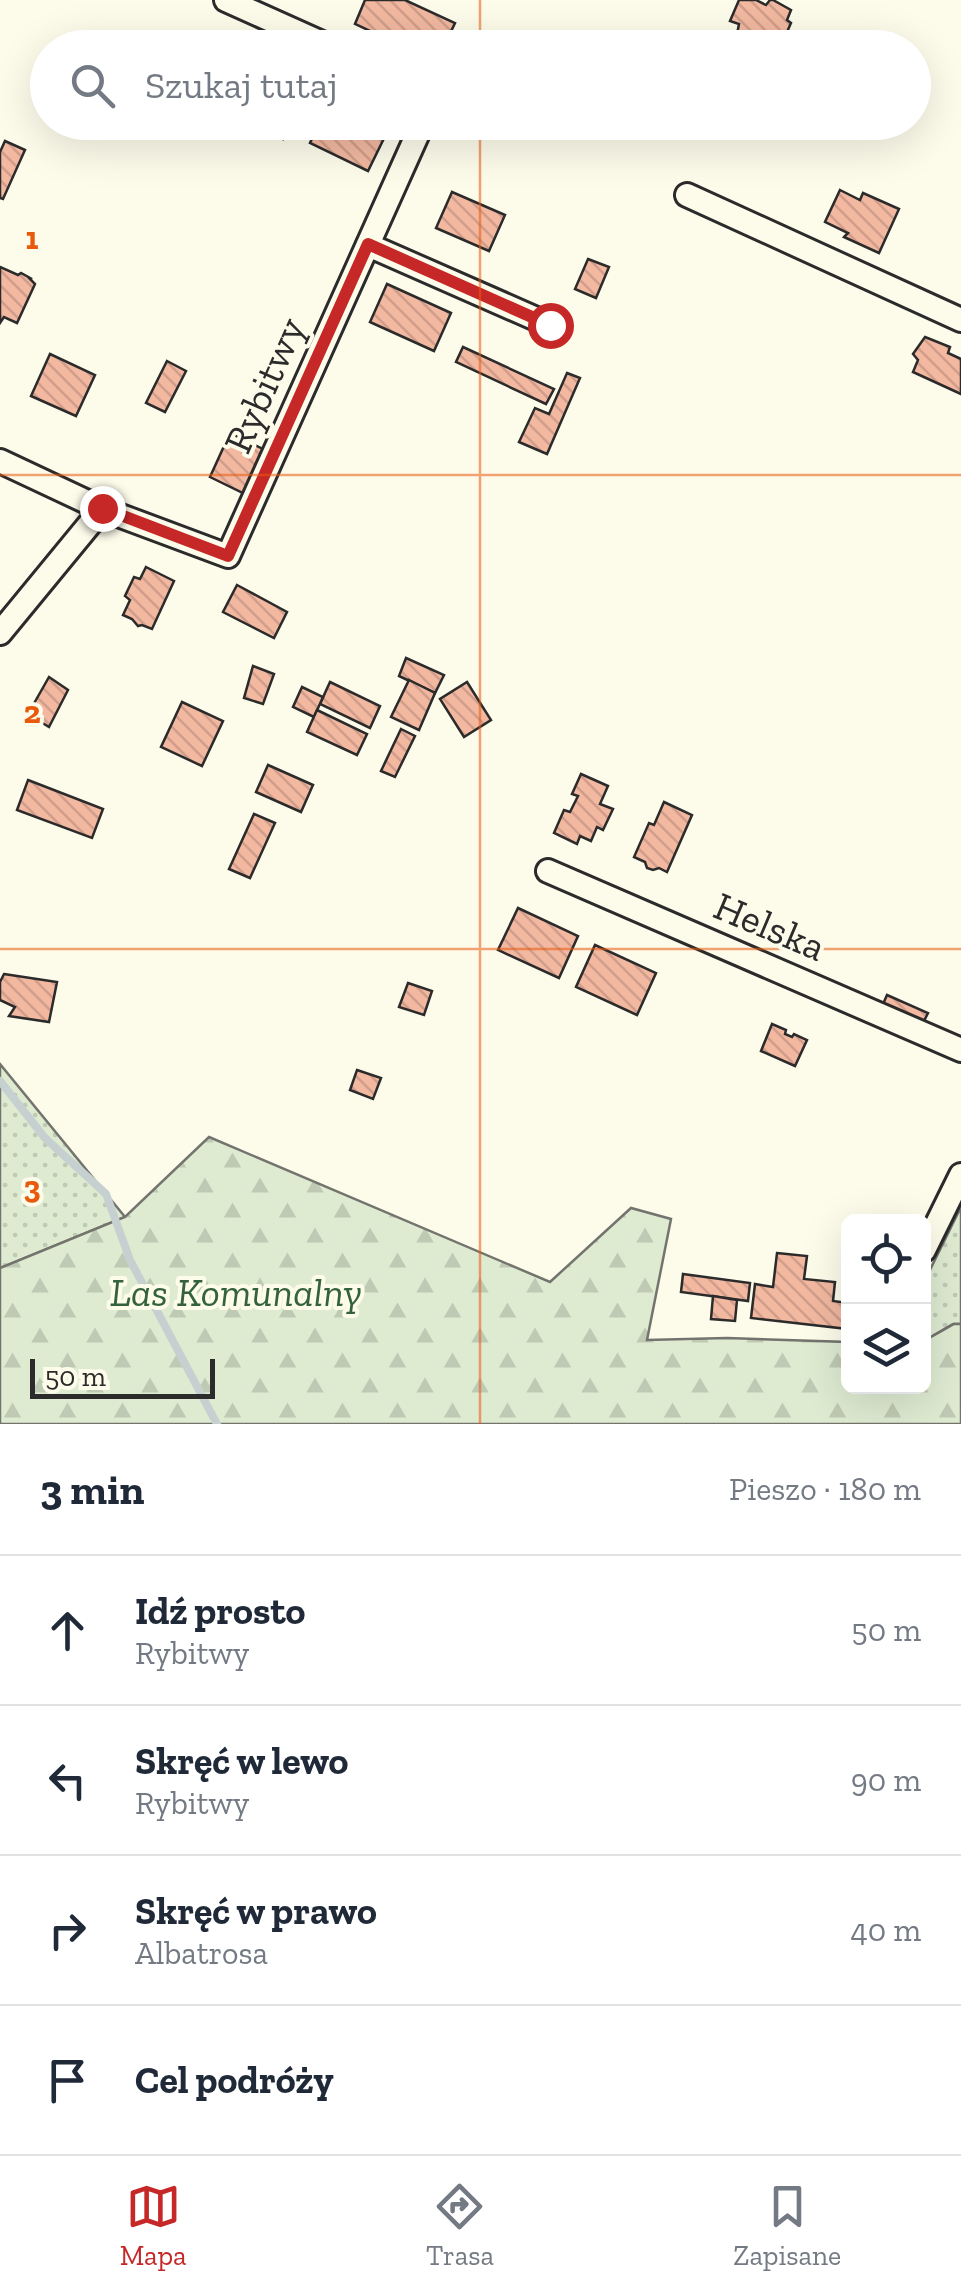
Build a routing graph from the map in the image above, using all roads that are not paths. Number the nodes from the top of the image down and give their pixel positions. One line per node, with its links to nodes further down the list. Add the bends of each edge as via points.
1 (226, 0): 2 (street)
2 (293, 30)
3 (415, 140): 5 (street, Rybitwy)
4 (687, 195): 6 (street)
5 (368, 244): 7 (street); 9 (street, Rybitwy, via 228,556)
6 (961, 320)
7 (550, 325)
8 (0, 460): 9 (street)
9 (102, 508): 10 (street)
10 (0, 633)
11 (548, 871): 12 (street, Helska)
12 (961, 1050)
13 (961, 1175): 14 (street)
14 (931, 1236)

